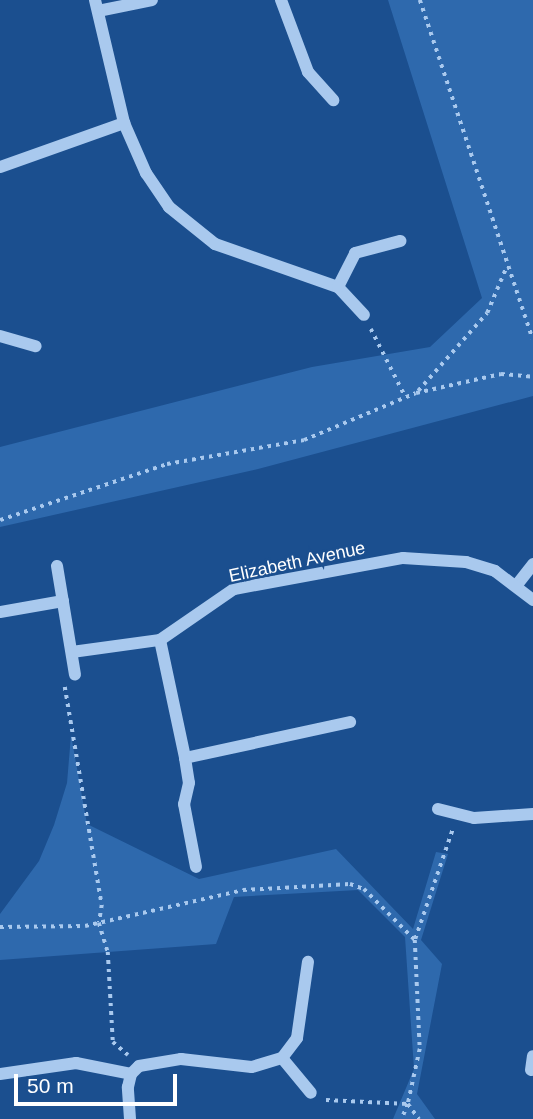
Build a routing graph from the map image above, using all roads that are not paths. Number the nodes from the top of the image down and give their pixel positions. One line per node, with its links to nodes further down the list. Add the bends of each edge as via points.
1 (152, 0): 3 (street)
2 (281, 0): 4 (street, via 309,72)
3 (97, 5): 5 (street)
4 (333, 100)
5 (124, 123): 6 (street); 8 (street, via 156,189 190,227 240,255)
6 (0, 167)
7 (400, 241): 8 (street, via 355,253)
8 (338, 287): 9 (street)
9 (363, 315)
10 (1, 339): 11 (street)
11 (36, 346)
12 (533, 564): 14 (street)
13 (57, 566): 16 (street)
14 (516, 586): 15 (street, Elizabeth Avenue); 18 (street, Elizabeth Avenue, via 495,571 466,562 403,558 234,589)
15 (533, 600)
16 (63, 601): 17 (street); 19 (street)
17 (0, 612)
18 (160, 640): 19 (street, Elizabeth Avenue); 22 (street)
19 (72, 652): 20 (street)
20 (75, 675)
21 (350, 722): 22 (street)
22 (185, 758): 25 (street, via 189,783 184,804)
23 (438, 809): 24 (street, via 458,816)
24 (533, 814)
25 (196, 867)
26 (308, 962): 28 (street, via 297,1038)
27 (533, 1056): 30 (street)
28 (282, 1058): 29 (street, via 252,1067 181,1059); 32 (street)
29 (135, 1070): 31 (street, via 76,1063); 33 (street)
30 (531, 1070)
31 (0, 1074)
32 (311, 1093)
33 (130, 1119)

